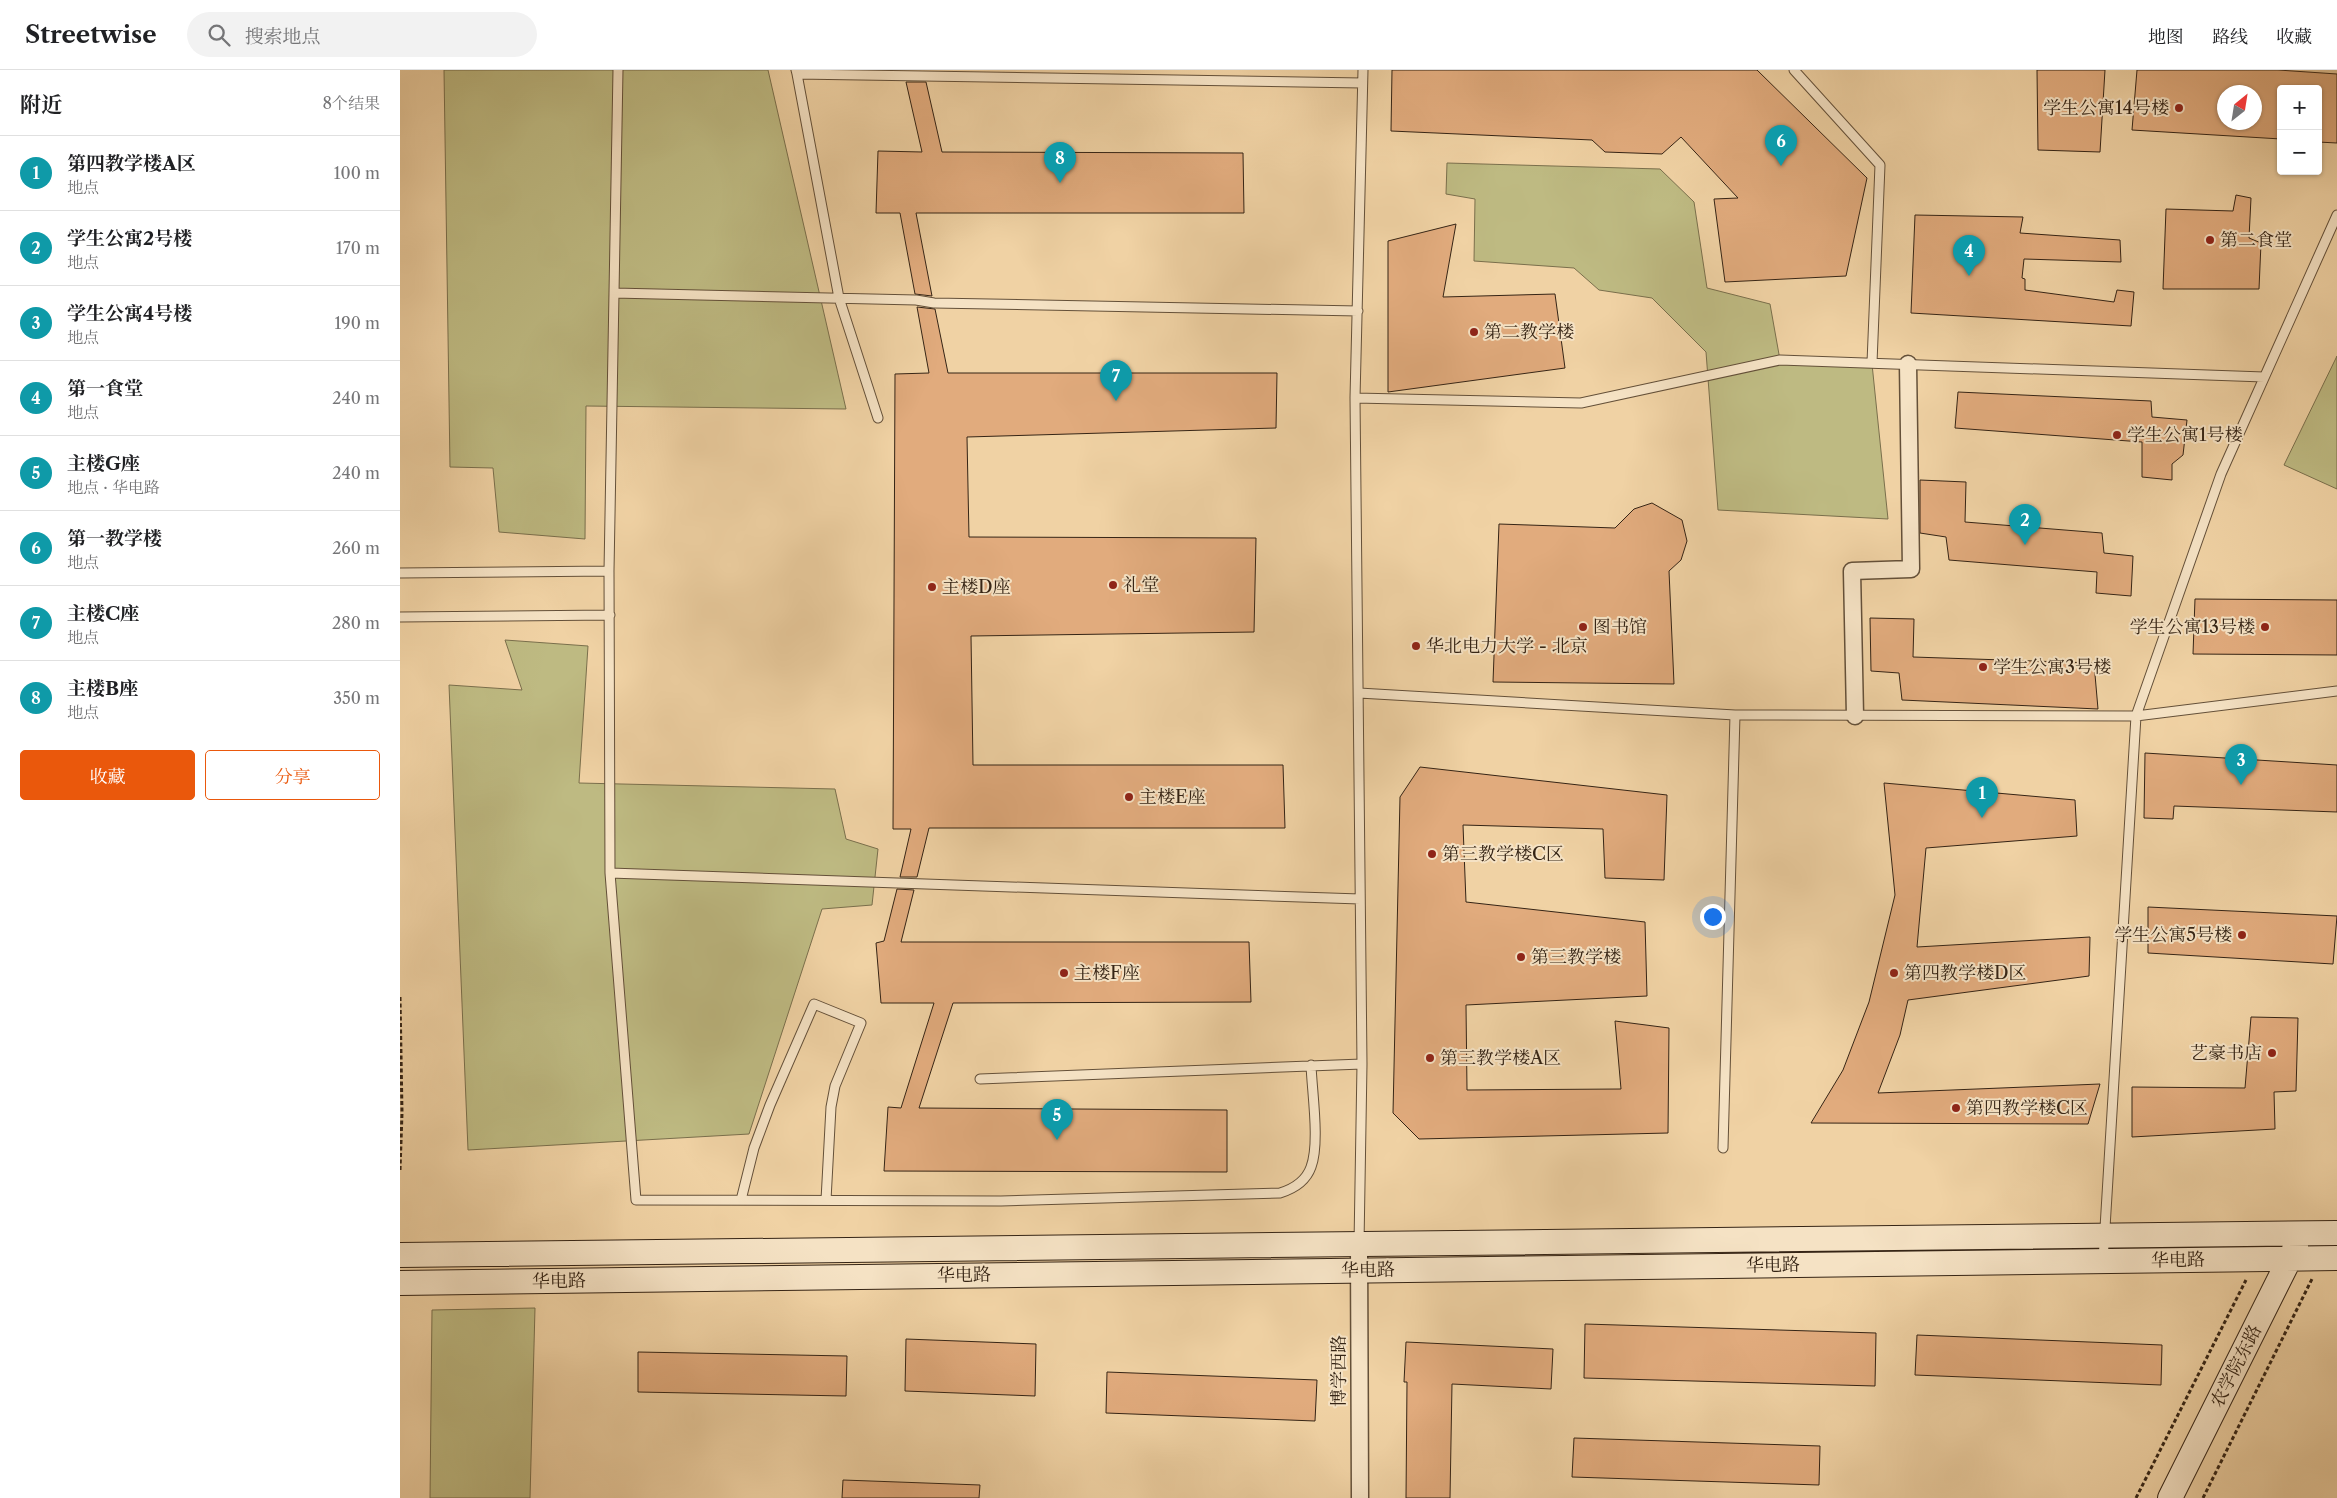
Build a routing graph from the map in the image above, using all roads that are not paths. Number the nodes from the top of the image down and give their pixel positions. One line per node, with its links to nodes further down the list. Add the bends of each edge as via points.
1 (618, 70): 7 (lane)
2 (1363, 70): 5 (lane)
3 (1794, 70): 10 (lane, via 1880,165)
4 (797, 72): 5 (lane); 8 (lane)
5 (1362, 83): 9 (lane)
6 (2337, 215): 12 (lane)
7 (614, 293): 8 (lane); 15 (lane)
8 (839, 298): 9 (lane, via 934,303); 14 (lane)
9 (1358, 311): 13 (lane)
10 (1872, 363): 11 (lane); 13 (lane, via 1780,360 1580,403)
11 (1908, 364): 12 (lane); 22 (street, via 1911,569 1852,571)
12 (2264, 378): 23 (lane, via 2221,474)
13 (1355, 398): 20 (lane)
14 (878, 418)
15 (609, 571): 16 (lane); 17 (lane)
16 (400, 573)
17 (610, 615): 18 (lane); 24 (lane)
18 (400, 617)
19 (2337, 691): 23 (lane)
20 (1359, 693): 21 (lane); 25 (lane)
21 (1735, 715): 22 (lane); 29 (lane)
22 (1854, 716): 23 (lane)
23 (2136, 716): 34 (lane)
24 (610, 873): 25 (lane); 30 (lane, via 636,1200)
25 (1360, 899): 26 (lane)
26 (1362, 1064): 27 (lane); 35 (lane)
27 (1311, 1065): 28 (lane); 31 (lane, via 1314,1133 1311,1168 1294,1188 1280,1193 1001,1201)
28 (980, 1079)
29 (1723, 1148)
30 (740, 1200): 31 (lane); 31 (lane, via 770,1105 814,1004 861,1023 834,1086 830,1107)
31 (826, 1200)
32 (2303, 1233): 33 (street, 华电路); 34 (street, 华电路); 37 (street, 农学院东路)
33 (2337, 1233)
34 (2105, 1236): 35 (street, 华电路); 39 (lane)
35 (1359, 1244): 36 (street, 华电路); 40 (street, 博学西路)
36 (400, 1255)
37 (2290, 1258): 38 (street, 华电路); 39 (street, 华电路); 43 (street, 农学院东路)
38 (2337, 1258)
39 (2103, 1261): 40 (street, 华电路)
40 (1359, 1270): 41 (street, 华电路); 42 (street, 博学西路)
41 (400, 1283)
42 (1360, 1498)
43 (2170, 1498)

